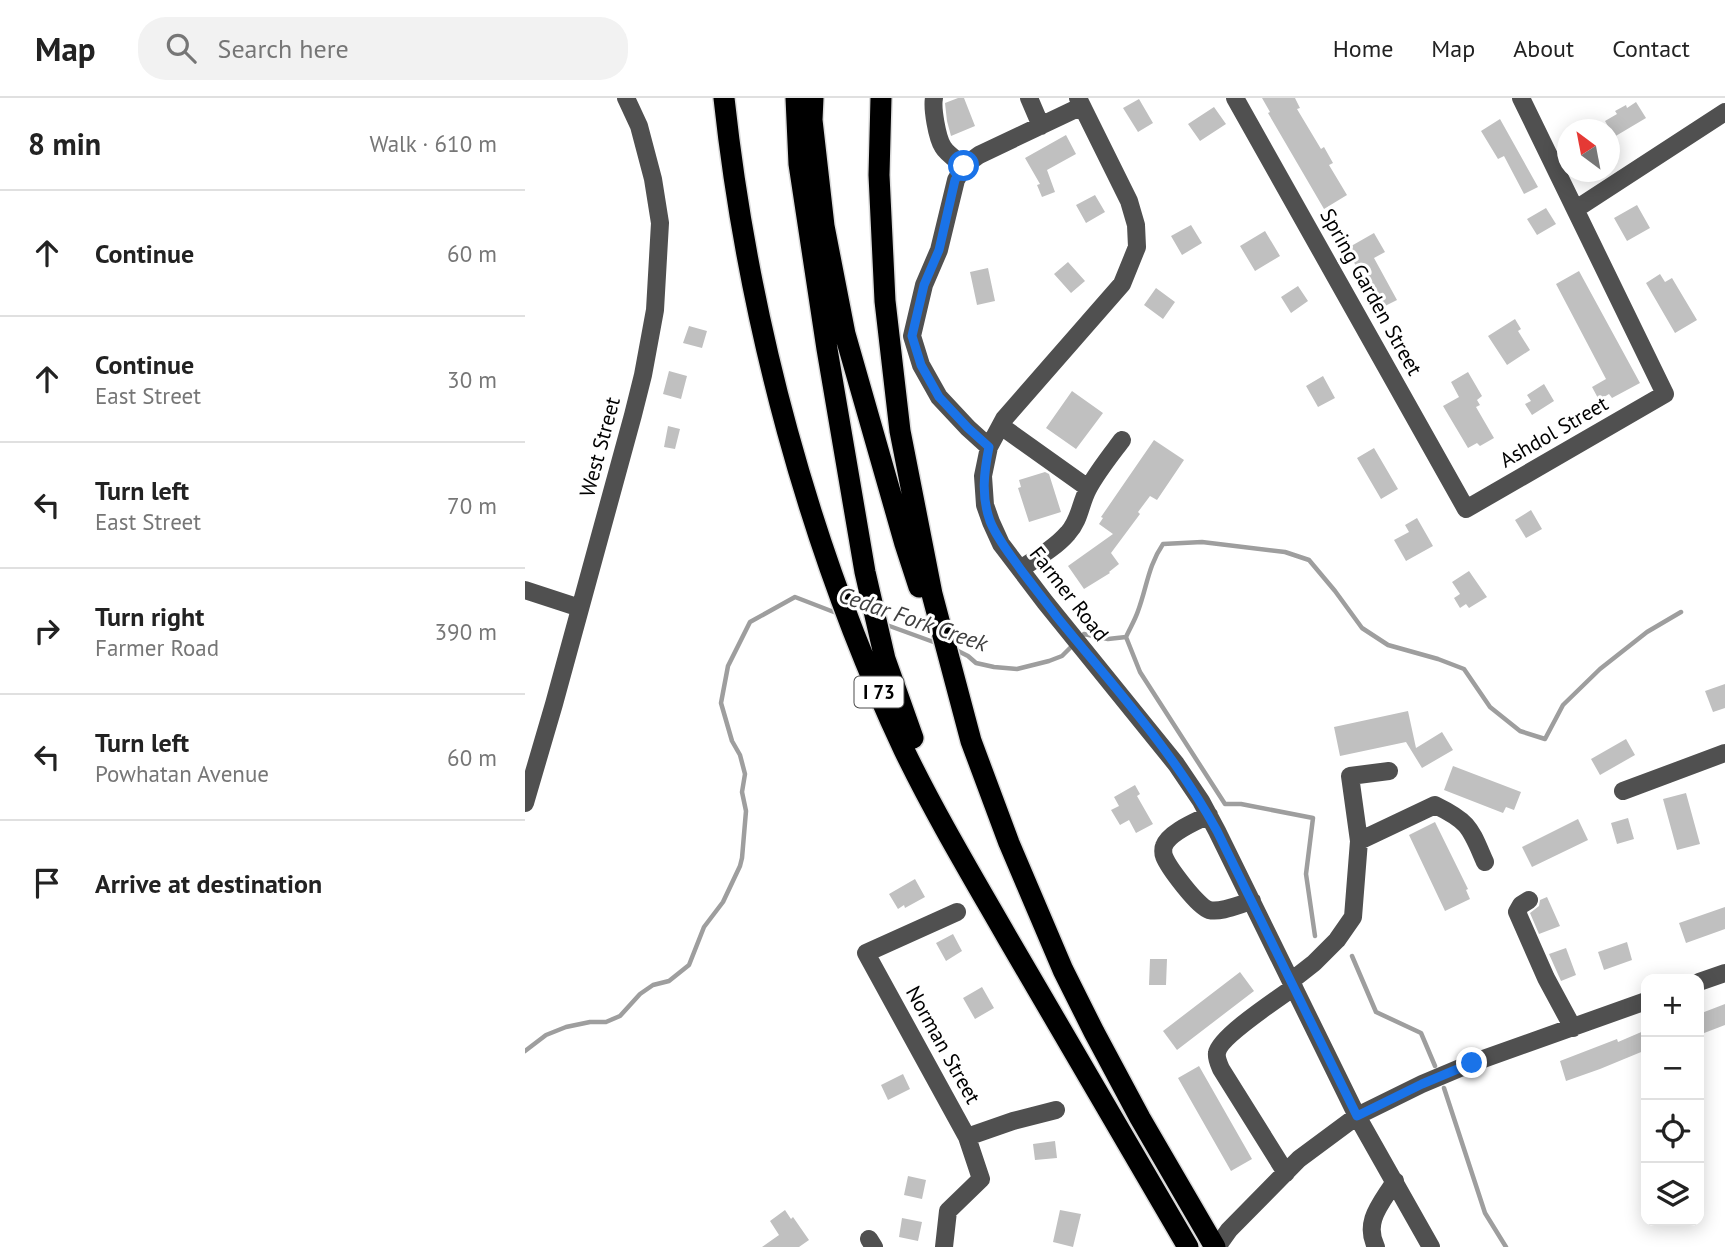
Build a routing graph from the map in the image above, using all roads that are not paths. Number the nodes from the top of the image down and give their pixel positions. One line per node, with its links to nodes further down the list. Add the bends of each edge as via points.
1 (626, 98): 22 (street, West Street, via 639,126 660,223 655,310 643,374)
2 (724, 98): 30 (highway, I 73, via 749,264 793,454 860,649)
3 (796, 98): 30 (highway, via 799,164 865,572 885,659)
4 (813, 98): 23 (highway, via 824,226 845,334 905,544)
5 (881, 98): 23 (highway, via 879,175 885,300 900,431 932,594)
6 (934, 98): 13 (street, via 943,148)
7 (1029, 98): 12 (street)
8 (1235, 98): 19 (street, Spring Garden Street)
9 (1521, 98): 14 (street)
10 (1080, 102): 12 (street); 15 (street, Farmer Road, via 1129,201 1137,247 1122,284)
11 (1724, 115): 14 (street)
12 (1041, 126): 13 (street)
13 (964, 166): 17 (street, via 955,180 912,336 921,365 939,397)
14 (1576, 209): 19 (street, Ashdol Street, via 1665,394)
15 (1001, 426): 17 (street, Farmer Road); 18 (street)
16 (1122, 440): 18 (street)
17 (989, 447): 20 (street, Farmer Road, via 983,476 985,505 1001,544)
18 (1088, 488): 20 (street, via 1069,532)
19 (1466, 509)
20 (1020, 569): 28 (street, Farmer Road, via 1176,764)
21 (525, 590): 22 (street)
22 (580, 608): 27 (street, West Street)
23 (971, 741): 47 (highway, via 1063,970 1140,1118)
24 (1725, 753): 26 (street)
25 (1389, 771): 29 (street, via 1350,776)
26 (1623, 791)
27 (525, 803)
28 (1209, 815): 33 (street, Farmer Road); 33 (street, via 1168,839 1163,855 1201,906 1212,911)
29 (1359, 841): 31 (street, via 1435,805 1470,828); 37 (street, via 1353,918)
30 (953, 844): 45 (highway, I 73)
31 (1485, 862)
32 (1529, 900): 39 (street, via 1517,912)
33 (1252, 901): 37 (street, Farmer Road)
34 (957, 912): 42 (street, Norman Street, via 866,953)
35 (1725, 973): 36 (street)
36 (1704, 980)
37 (1292, 984): 41 (street, Farmer Road); 43 (street, via 1224,1040 1216,1054)
38 (1641, 1003): 39 (street)
39 (1573, 1028): 41 (street, via 1472,1063)
40 (1056, 1110): 42 (street)
41 (1357, 1116): 43 (street); 44 (street, Farmer Road)
42 (967, 1137): 46 (street, Norman Street, via 981,1180 948,1211)
43 (1286, 1173): 47 (street)
44 (1395, 1181): 48 (street, via 1372,1219 1370,1231); 49 (street, Farmer Road)
45 (1183, 1238)
46 (944, 1247)
47 (1216, 1247)
48 (1376, 1247)
49 (1431, 1247)

